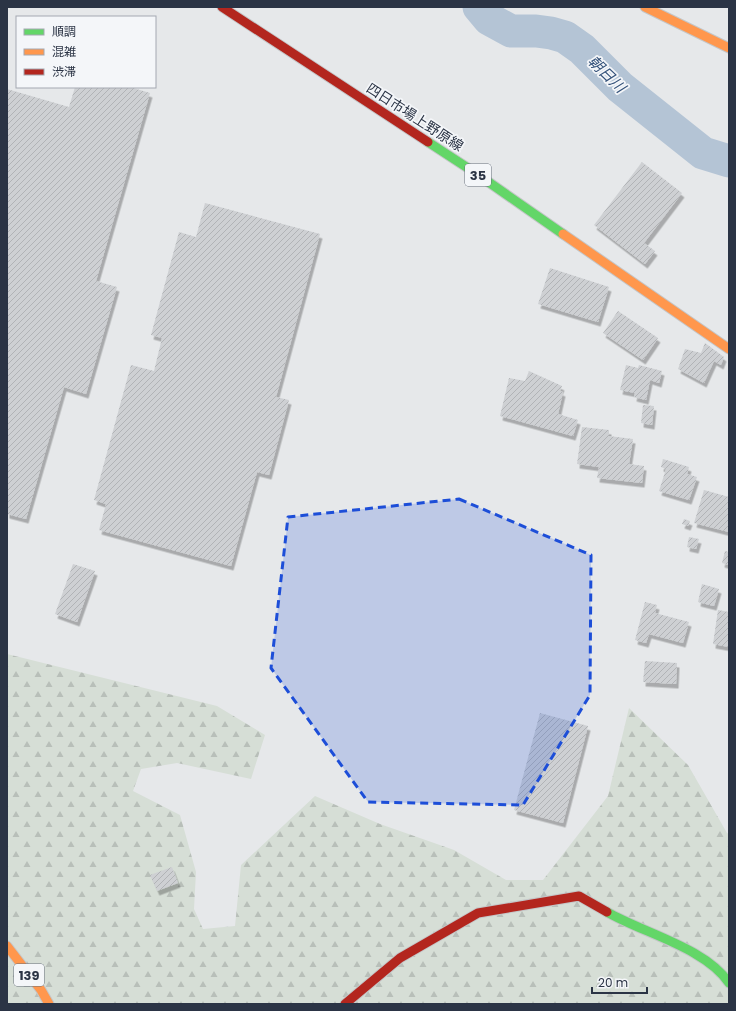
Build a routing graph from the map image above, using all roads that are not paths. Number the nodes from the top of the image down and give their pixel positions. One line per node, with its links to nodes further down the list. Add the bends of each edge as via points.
1 (222, 7): 4 (main road, 四日市場上野原線 / 35, via 477,174)
2 (645, 7): 3 (main road)
3 (729, 48)
4 (729, 349)
5 (7, 946): 7 (main road, 139)
6 (729, 983): 8 (main road, via 725,976 700,956 623,921 579,896 478,913 400,958)
7 (50, 1004)
8 (345, 1004)

